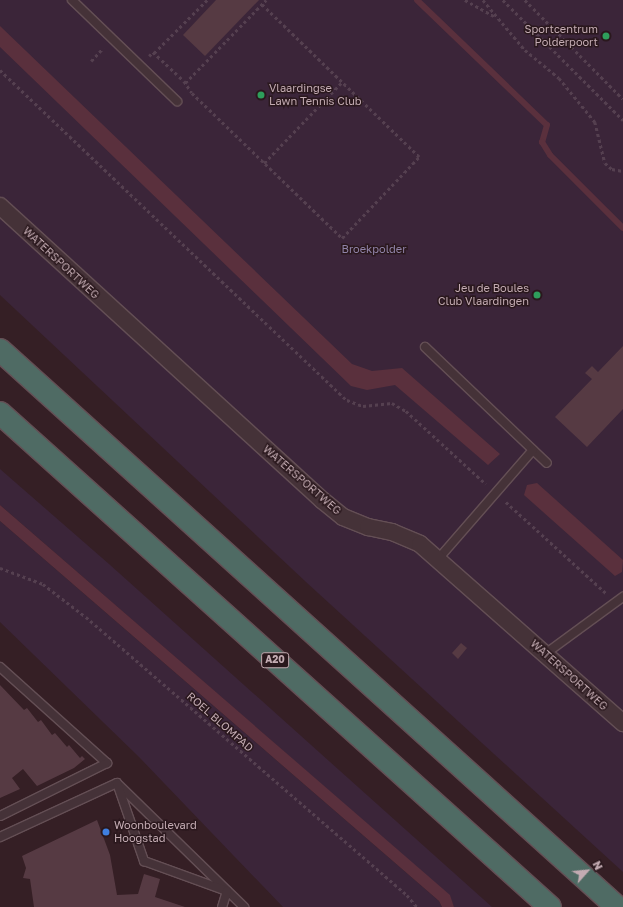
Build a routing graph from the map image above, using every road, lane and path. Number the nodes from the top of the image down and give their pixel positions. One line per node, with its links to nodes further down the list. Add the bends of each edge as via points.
1 (72, 0): 11 (lane)
2 (207, 0): 10 (path)
3 (266, 0): 8 (path)
4 (464, 0): 9 (path, via 477,9)
5 (483, 0): 9 (path)
6 (503, 0): 17 (path)
7 (526, 0): 15 (path)
8 (262, 5): 13 (path); 14 (path)
9 (497, 17): 19 (path, via 525,50 559,78 595,122 605,164 612,169)
10 (154, 53): 11 (path); 14 (path)
11 (140, 66): 16 (lane)
12 (0, 70): 26 (path, via 347,400 363,406 392,403 406,411)
13 (342, 82): 18 (path); 18 (path, via 419,157 371,205 370,211 342,238)
14 (185, 83): 18 (path)
15 (623, 99)
16 (177, 101)
17 (623, 120)
18 (264, 163)
19 (623, 171)
20 (0, 206): 28 (street, WATERSPORTWEG, via 343,517 368,527 392,532 420,544)
21 (425, 347): 24 (lane)
22 (0, 350): 43 (highway)
23 (0, 413): 42 (highway, A20)
24 (533, 450): 25 (lane); 28 (lane)
25 (547, 462)
26 (489, 486)
27 (502, 498): 30 (path)
28 (439, 558): 32 (street, WATERSPORTWEG)
29 (0, 568): 41 (path, ROEL BLOMPAD, via 43,584 86,617 407,895)
30 (609, 595)
31 (623, 597): 32 (lane)
32 (545, 654): 34 (street, WATERSPORTWEG)
33 (0, 667): 36 (lane, via 107,763)
34 (623, 723)
35 (117, 783): 37 (lane); 38 (lane); 38 (lane, via 144,860)
36 (0, 816)
37 (0, 837)
38 (227, 891): 39 (lane); 40 (lane)
39 (222, 907)
40 (244, 907)
41 (417, 907)
42 (550, 907)
43 (617, 907)

